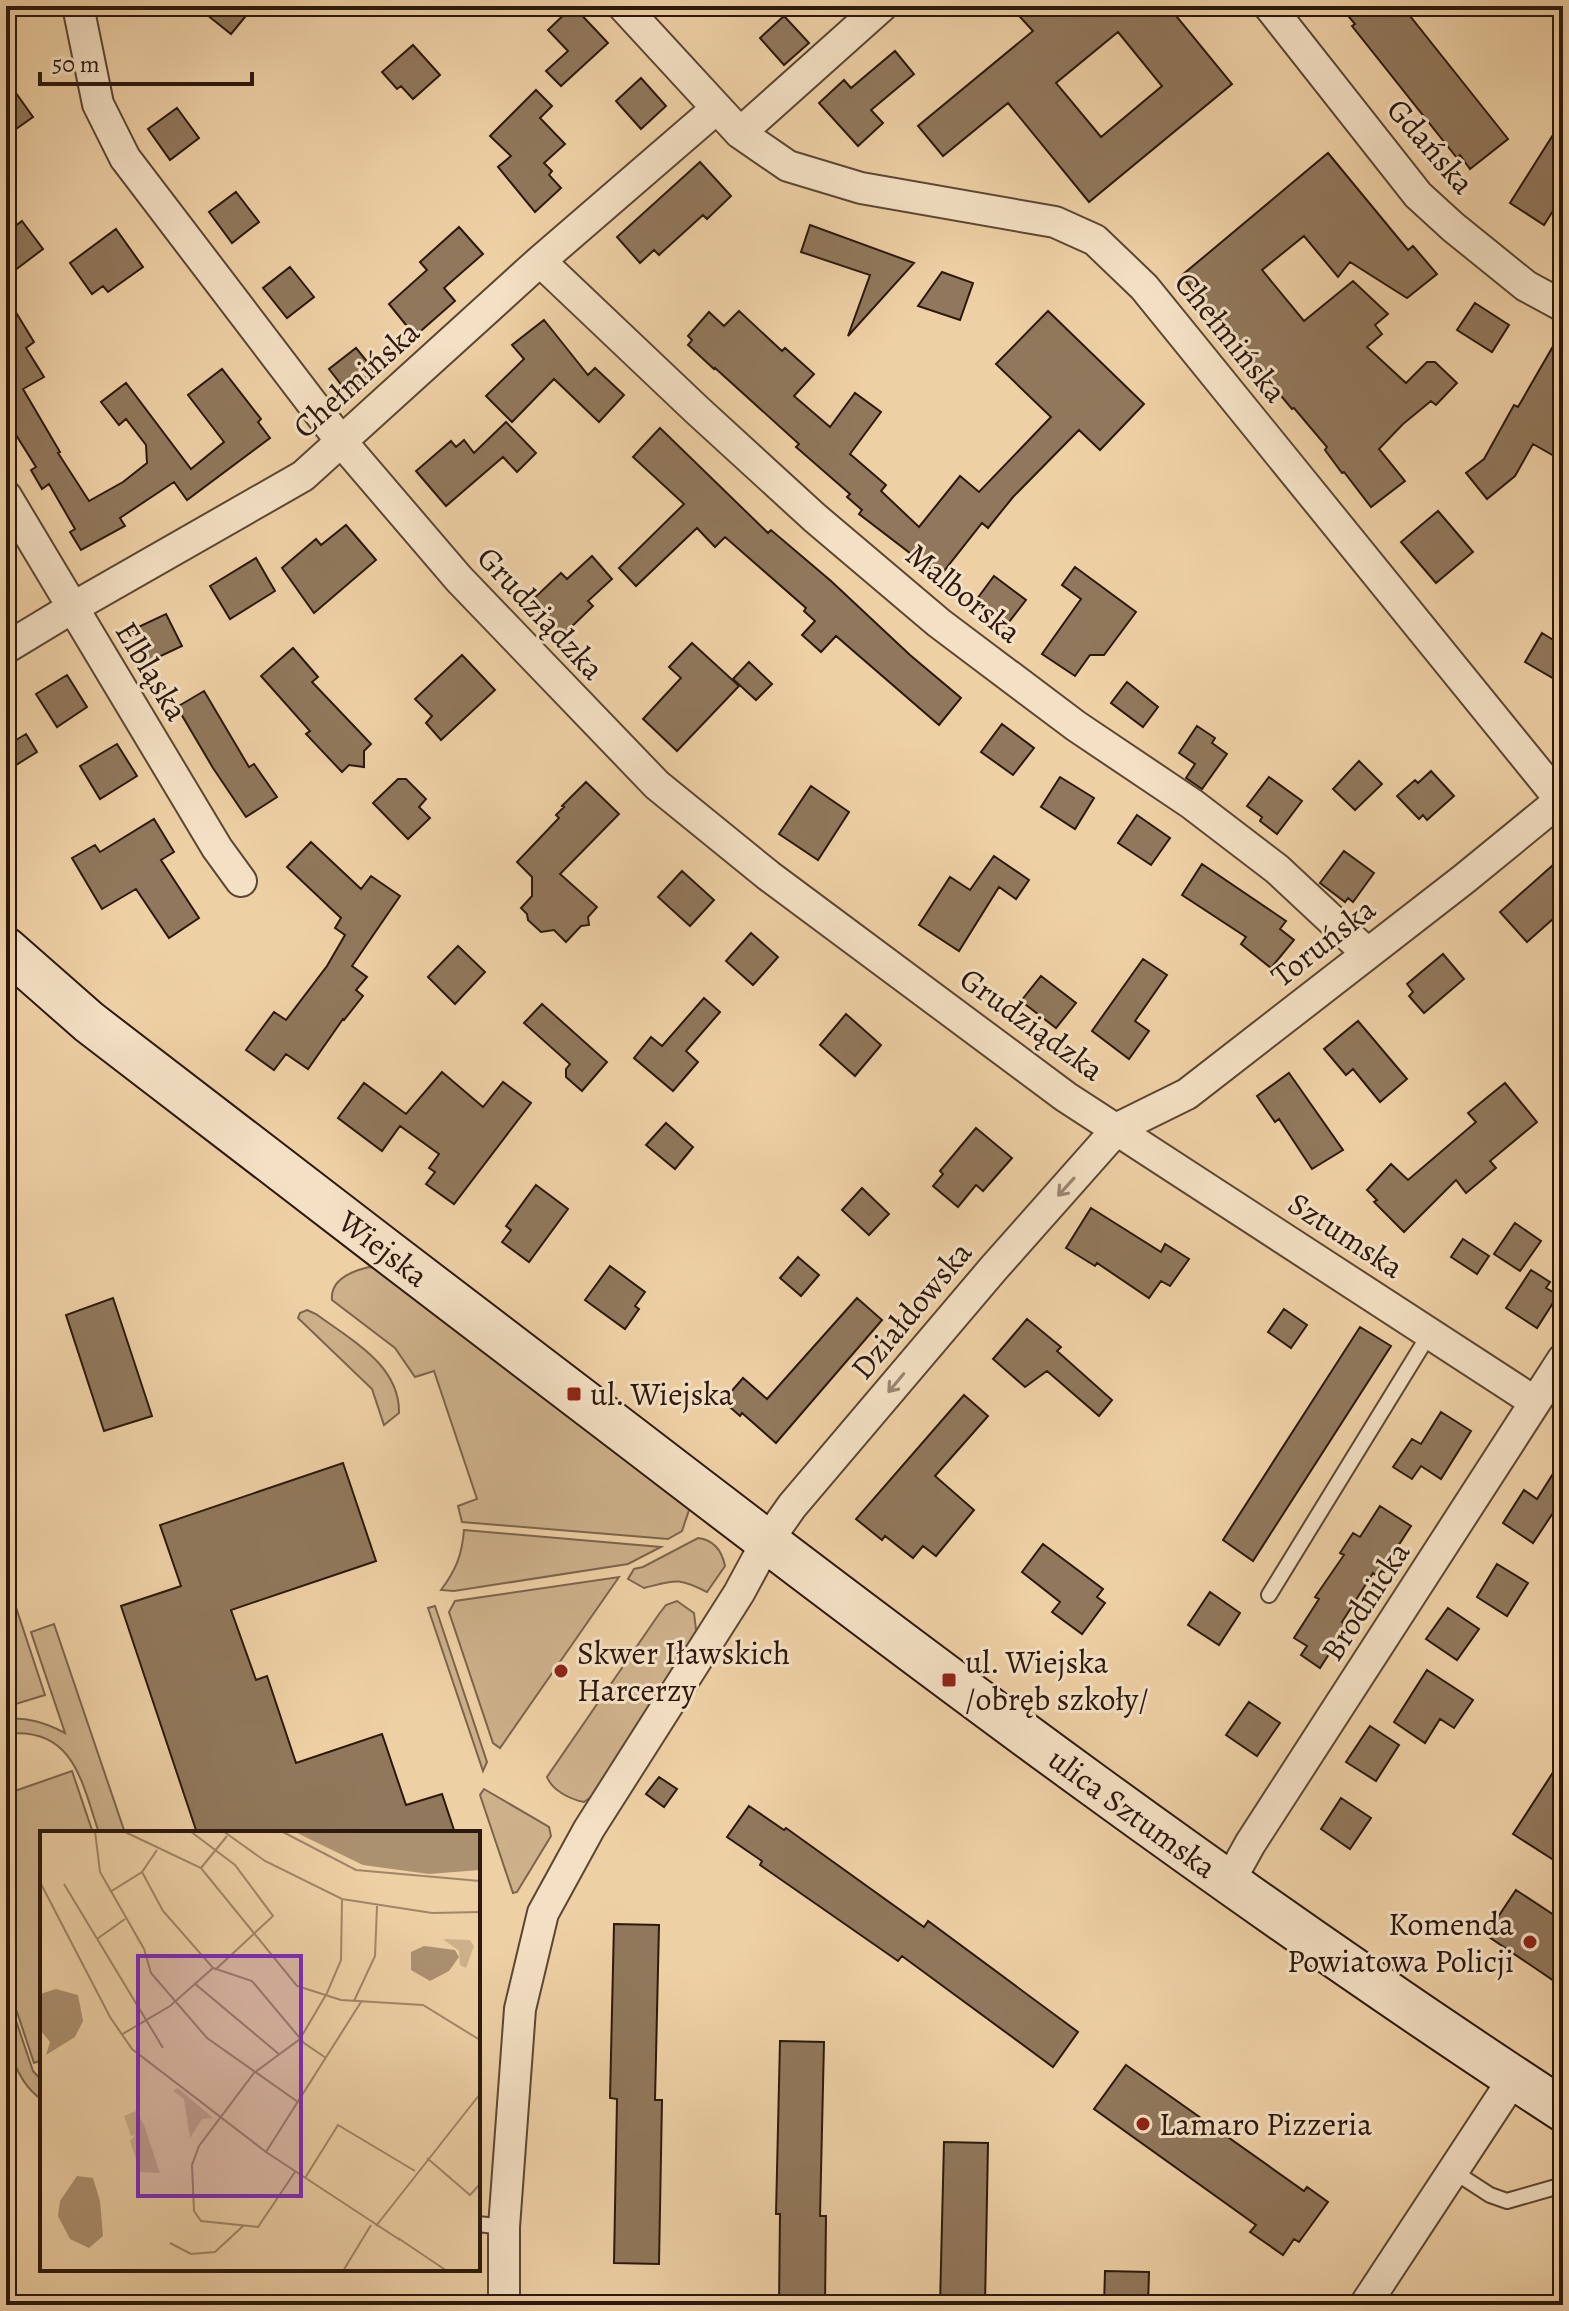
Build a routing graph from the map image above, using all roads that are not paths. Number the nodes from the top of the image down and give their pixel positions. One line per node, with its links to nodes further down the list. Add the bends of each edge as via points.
1 (78, 6): 9 (street, Grudziądzka, via 98,104 125,158)
2 (623, 6): 5 (street, Chełmińska)
3 (882, 6): 6 (street)
4 (1269, 6): 8 (street, Gdańska, via 1418,195 1526,286)
5 (716, 109): 6 (street, Chełmińska); 7 (street, Chełmińska)
6 (740, 133): 13 (street, Chełmińska, via 788,166 861,188 1055,222 1095,240 1144,287)
7 (540, 261): 9 (street, Chełmińska); 16 (street, Malborska, via 815,518 928,613 1277,869)
8 (1563, 306)
9 (340, 440): 11 (street, Chełmińska, via 303,476); 17 (street, Grudziądzka, via 459,579 657,785 769,876 1066,1097)
10 (6, 496): 11 (street, Elbląska)
11 (72, 608): 12 (street, Chełmińska); 14 (street, Elbląska)
12 (6, 648)
13 (1562, 800): 16 (street, Toruńska)
14 (241, 881)
15 (6, 949): 21 (street, Wiejska, via 89,1022)
16 (1367, 953): 17 (street, Toruńska, via 1187,1094)
17 (1118, 1128): 18 (street, Sztumska); 21 (street, Działdowska, one-way to 21, via 942,1328)
18 (1430, 1333): 20 (street, Sztumska); 22 (lane)
19 (1563, 1359): 20 (street, Brodnicka)
20 (1535, 1402): 23 (street, Brodnicka)
21 (766, 1543): 23 (street, ulica Sztumska); 28 (street, Działdowska, via 543,1913 520,2009)
22 (1269, 1595)
23 (1229, 1882): 24 (street)
24 (1514, 2078): 25 (street); 26 (street)
25 (1563, 2110)
26 (1453, 2171): 27 (lane, via 1507,2201); 30 (street)
27 (1563, 2185)
28 (491, 2226): 29 (street, Działdowska)
29 (504, 2305)
30 (1365, 2305)

